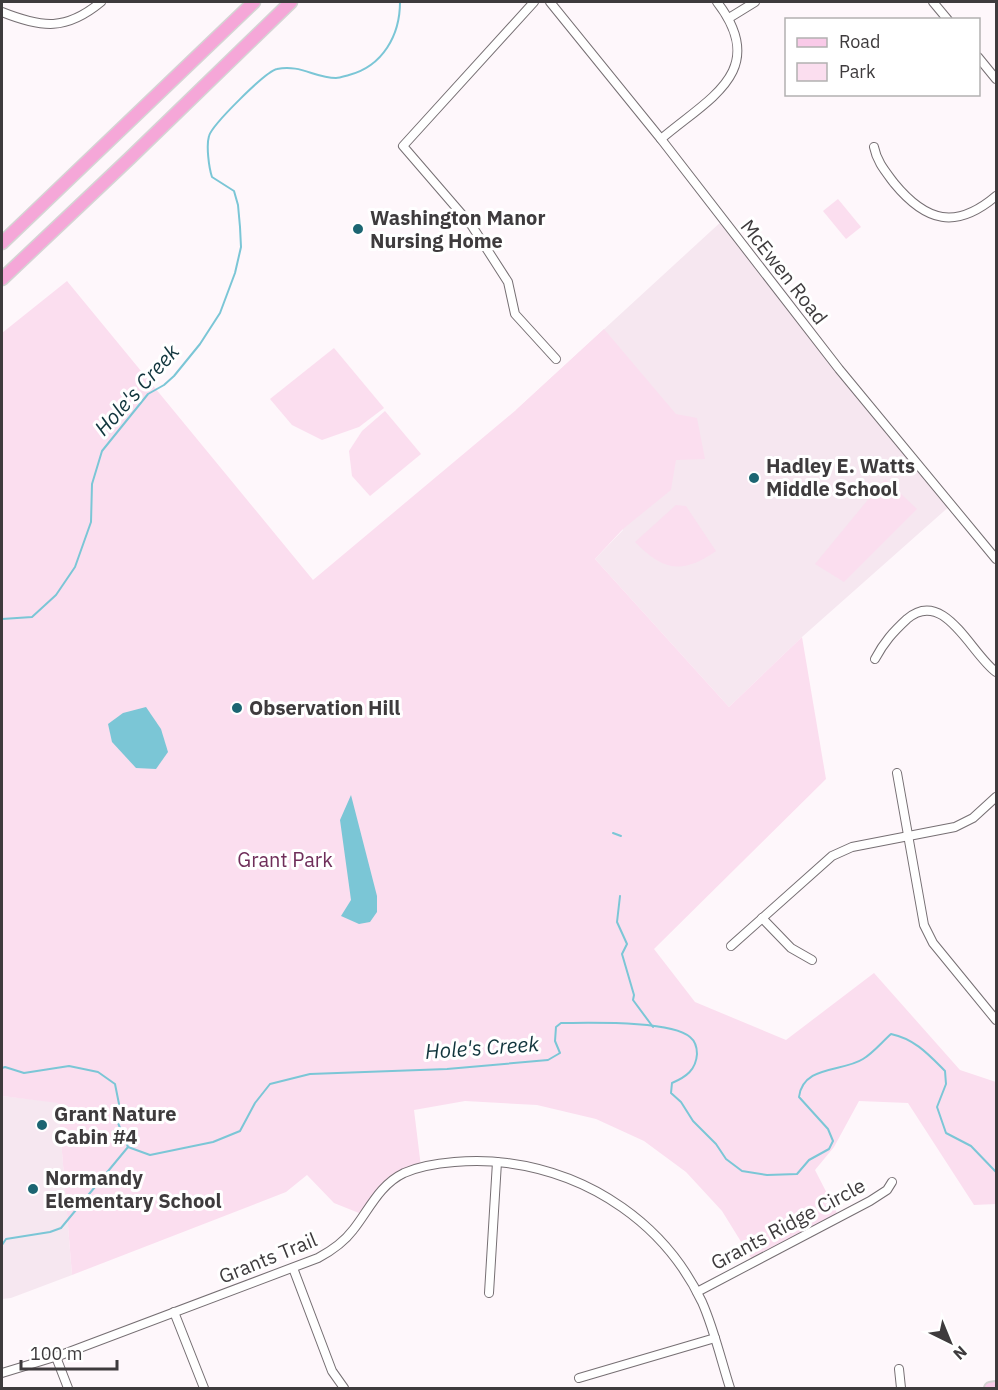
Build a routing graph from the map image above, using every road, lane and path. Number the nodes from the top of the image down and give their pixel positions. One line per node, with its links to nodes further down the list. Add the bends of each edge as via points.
1 (101, 2): 9 (street, via 79,17 55,24 28,22)
2 (254, 2): 17 (highway)
3 (291, 2): 18 (highway)
4 (534, 2): 19 (street, via 403,146 472,226 508,282 515,314)
5 (550, 2): 14 (street, McEwen Road)
6 (717, 2): 10 (street)
7 (755, 2): 10 (street)
8 (933, 2): 11 (street)
9 (2, 12)
10 (729, 18): 14 (street, via 736,34 737,52 728,81)
11 (946, 18)
12 (980, 59): 13 (street)
13 (996, 79)
14 (661, 140): 20 (street, McEwen Road, via 839,369)
15 (874, 147): 16 (street, via 881,167 907,199 927,213 962,216)
16 (996, 196)
17 (2, 243)
18 (2, 279)
19 (556, 359)
20 (996, 559)
21 (876, 659): 22 (street, via 898,627 913,615 931,610 947,617)
22 (996, 672)
23 (897, 773): 25 (street)
24 (996, 797): 25 (street, via 962,824)
25 (907, 836): 26 (street, via 852,847 832,856); 29 (street, via 928,934)
26 (762, 918): 27 (street); 28 (street, via 791,948)
27 (731, 946)
28 (812, 960)
29 (996, 1020)
30 (497, 1162): 32 (street, Grants Trail, via 460,1162 421,1167 402,1174 378,1193 338,1246); 33 (street, Grants Trail, via 560,1174 610,1199 662,1242); 34 (street)
31 (892, 1182): 33 (street, Grants Ridge Circle, via 870,1201)
32 (293, 1268): 35 (street, Grants Trail); 44 (street, via 332,1371)
33 (697, 1292): 36 (street, Grants Trail)
34 (489, 1293)
35 (174, 1312): 37 (street, Grants Trail); 43 (street)
36 (715, 1338): 40 (street); 45 (street, Grants Trail)
37 (56, 1357): 39 (street, Grants Trail); 42 (street)
38 (898, 1369): 46 (street)
39 (2, 1373)
40 (579, 1378)
41 (996, 1387): 47 (main road)
42 (68, 1389)
43 (204, 1389)
44 (344, 1389)
45 (730, 1389)
46 (901, 1389)
47 (990, 1389)

